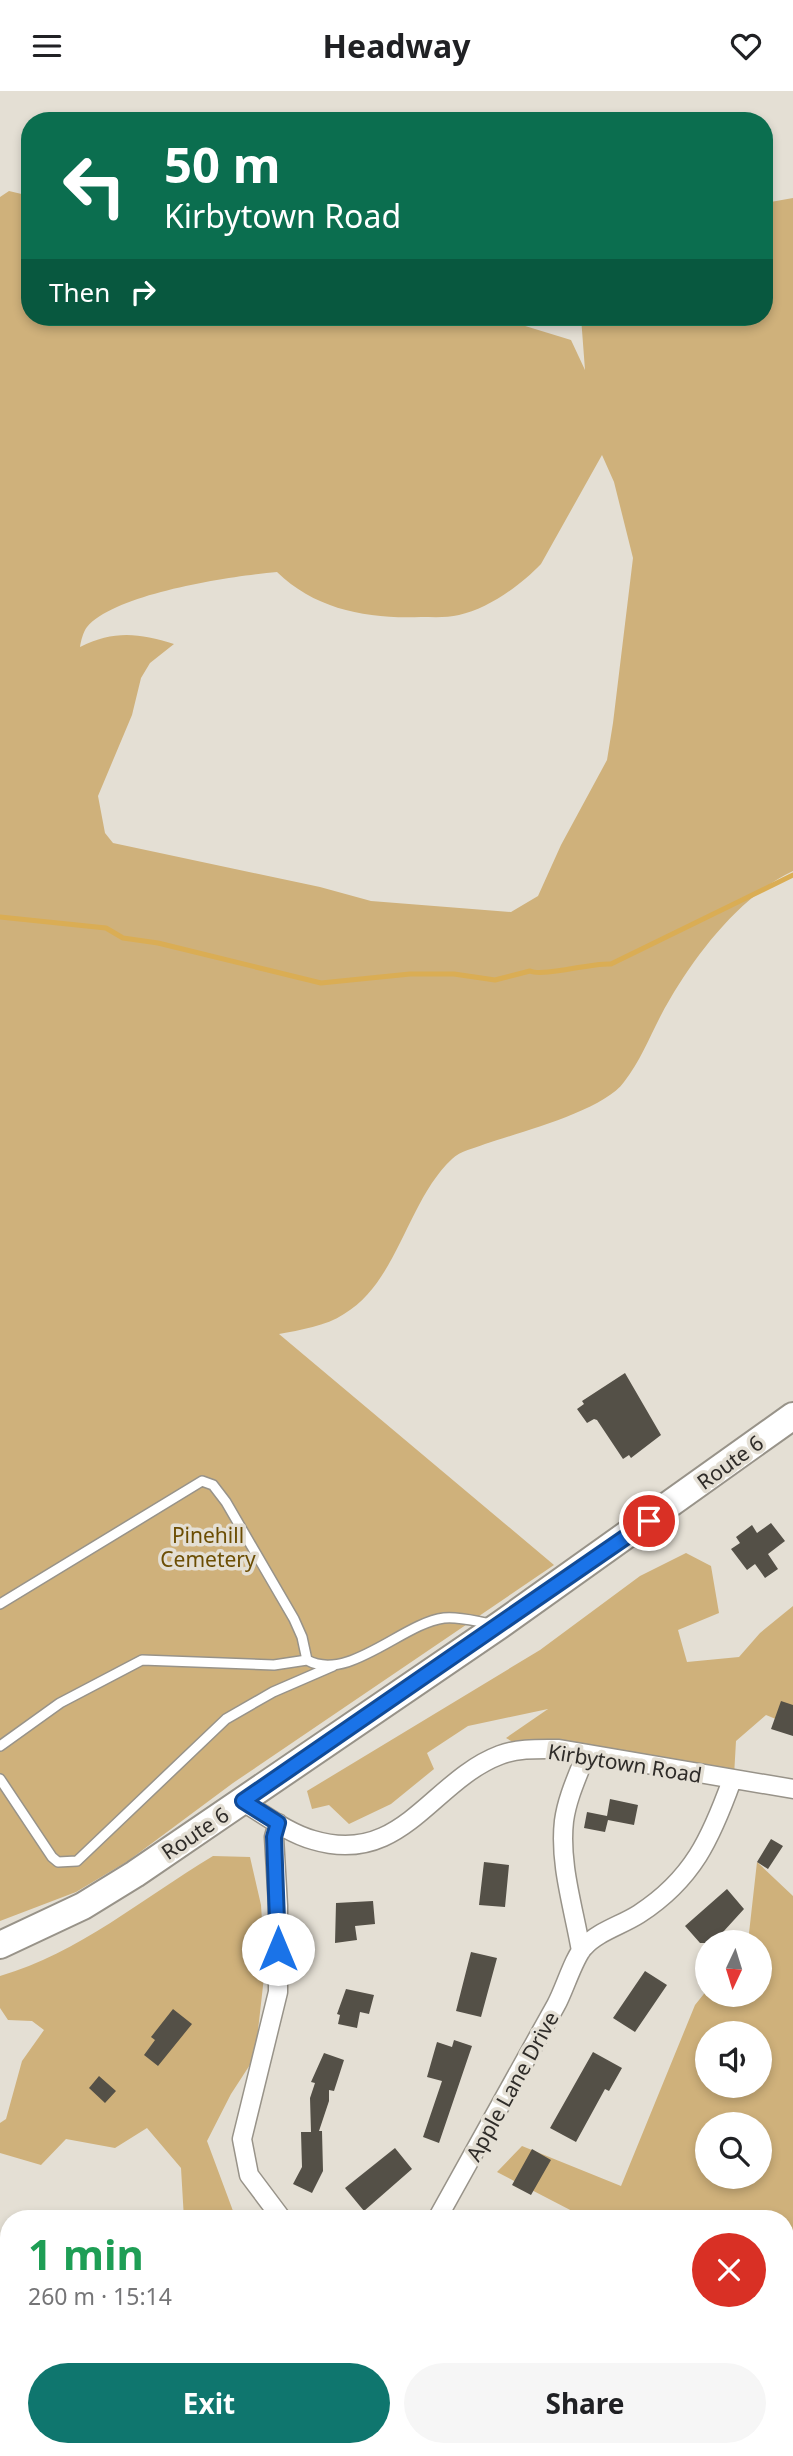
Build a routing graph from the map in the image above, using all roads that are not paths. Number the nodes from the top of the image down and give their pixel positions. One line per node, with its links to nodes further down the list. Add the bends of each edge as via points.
1 (793, 1416): 3 (main road, Route 6)
2 (0, 1604): 4 (lane, via 198,1482 208,1482 226,1502 294,1619)
3 (500, 1625): 5 (lane, via 446,1617); 11 (main road, Route 6)
4 (307, 1660): 5 (lane); 6 (lane, via 274,1665 142,1660 60,1703)
5 (334, 1665): 8 (lane, via 226,1719 77,1861 58,1862 52,1857)
6 (0, 1745)
7 (586, 1753): 9 (street, Kirbytown Road); 12 (street, Kirbytown Road, via 545,1749 500,1755 467,1774 406,1826 371,1842 331,1845); 14 (street, via 563,1831)
8 (0, 1779)
9 (732, 1780): 10 (street, Kirbytown Road); 14 (street, via 716,1823 687,1873 649,1907)
10 (793, 1789)
11 (243, 1801): 12 (street, Kirbytown Road); 13 (main road, Route 6, via 83,1906)
12 (278, 1823): 15 (street, via 274,1837 278,1992 242,2139 249,2175)
13 (0, 1945)
14 (581, 1951): 16 (street, Apple Lane Drive, via 556,2005)
15 (275, 2210)
16 (442, 2210)

